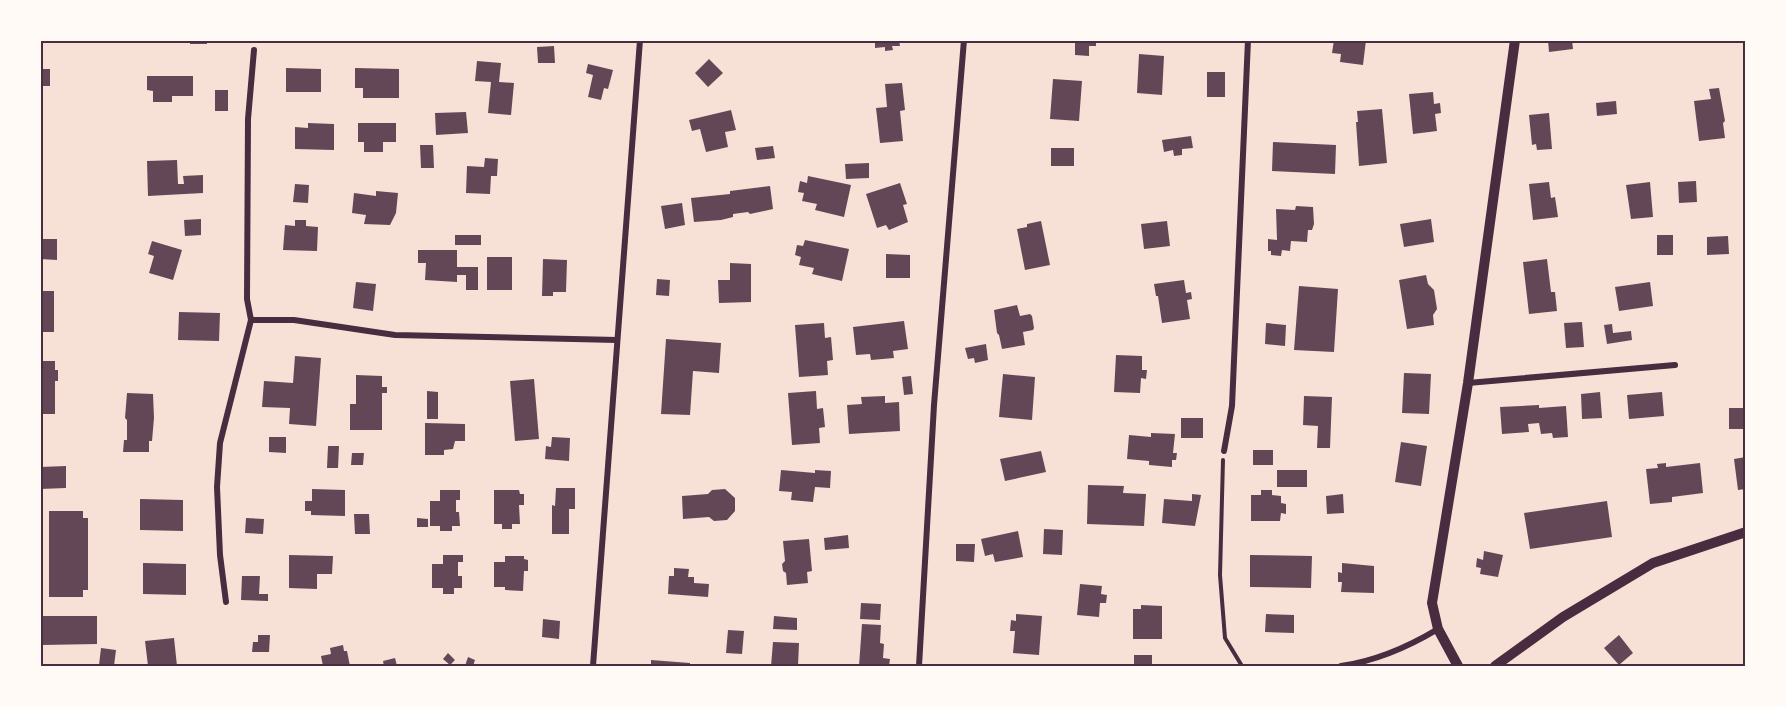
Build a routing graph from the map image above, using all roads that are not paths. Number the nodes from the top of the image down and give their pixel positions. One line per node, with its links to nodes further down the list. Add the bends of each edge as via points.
1 (640, 40): 7 (street)
2 (964, 40): 15 (street, via 934,405)
3 (1248, 40): 10 (street, via 1232,406)
4 (1515, 40): 9 (street)
5 (254, 50): 6 (street, via 248,119)
6 (251, 320): 7 (street, via 294,320 395,335); 12 (street, via 220,443 218,510)
7 (617, 340): 14 (street)
8 (1675, 365): 9 (street)
9 (1468, 383): 13 (street, via 1432,603)
10 (1224, 451)
11 (1746, 532): 18 (street, via 1653,563 1563,617)
12 (226, 602)
13 (1438, 629): 16 (street, via 1406,647); 17 (street)
14 (593, 666)
15 (919, 666)
16 (1341, 666)
17 (1458, 666)
18 (1495, 666)

